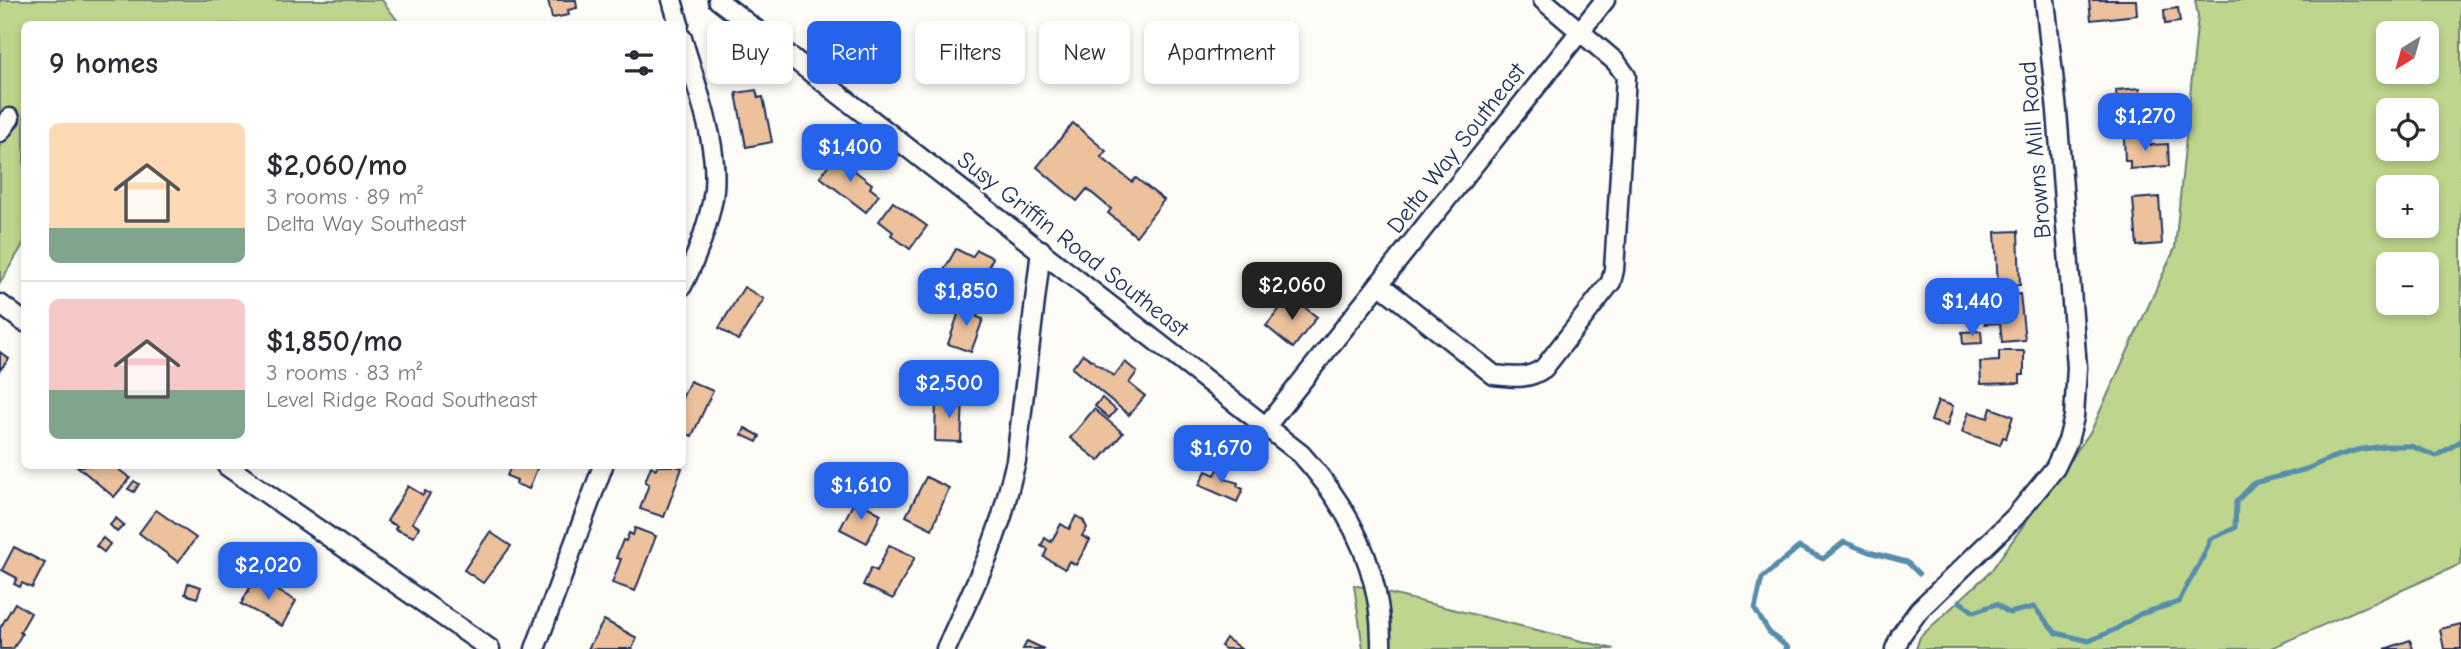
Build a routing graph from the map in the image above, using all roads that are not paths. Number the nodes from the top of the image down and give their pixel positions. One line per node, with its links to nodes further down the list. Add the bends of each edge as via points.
1 (672, 0): 6 (street)
2 (718, 0): 9 (street, Susy Griffin Road Southeast)
3 (1543, 0): 7 (street)
4 (1605, 0): 7 (street, Delta Way Southeast)
5 (2045, 0): 21 (street, Browns Mill Road, via 2077,367 2074,417 2055,468 2015,517 1919,610)
6 (678, 21)
7 (1580, 32): 11 (street, Delta Way Southeast); 11 (street, via 1626,76 1614,270 1611,282 1544,368 1533,377 1493,375)
8 (686, 52): 10 (street, via 713,165 712,202)
9 (1041, 250): 14 (street, Susy Griffin Road Southeast); 19 (street, via 1016,461 988,556)
10 (686, 275)
11 (1379, 284): 14 (street, Delta Way Southeast)
12 (0, 304): 13 (street)
13 (21, 319)
14 (1267, 425): 20 (street, Susy Griffin Road Southeast, via 1326,482 1353,525 1372,576)
15 (231, 469): 17 (street)
16 (602, 469): 18 (street)
17 (490, 649)
18 (535, 649)
19 (946, 649)
20 (1381, 649)
21 (1895, 649)

